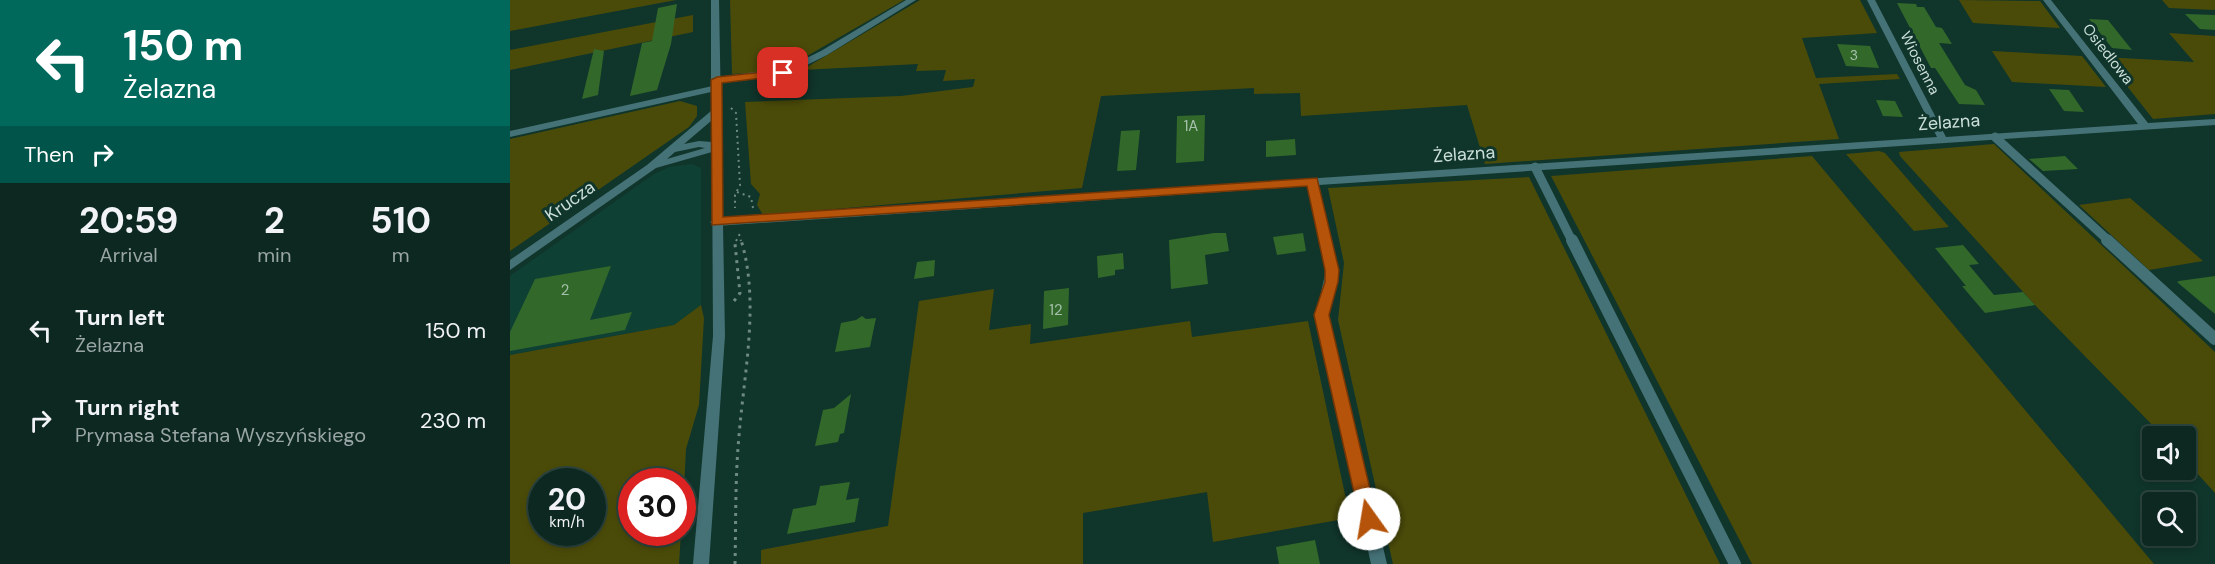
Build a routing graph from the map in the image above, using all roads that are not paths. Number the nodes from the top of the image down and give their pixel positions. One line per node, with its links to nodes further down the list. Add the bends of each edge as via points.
1 (715, 0): 5 (street)
2 (912, 0): 5 (street, via 788,71)
3 (1871, 0): 11 (street, Wiosenna)
4 (2047, 0): 8 (street, Osiedlowa)
5 (717, 84): 6 (street); 9 (street)
6 (716, 112): 12 (street); 13 (street, Krucza)
7 (2215, 122): 8 (street, Żelazna)
8 (2146, 127): 10 (street, Żelazna)
9 (510, 134)
10 (1995, 137): 11 (street, Żelazna); 19 (lane)
11 (1943, 140): 15 (street, Żelazna)
12 (717, 145): 13 (street, Krucza, via 699,144); 14 (street, Krucza); 17 (street)
13 (670, 151): 14 (street, Krucza)
14 (651, 166): 18 (street, Krucza)
15 (1535, 168): 16 (street, Żelazna); 22 (lane)
16 (1313, 181): 17 (street, Żelazna, via 742,225); 21 (street, via 1332,270 1322,315)
17 (716, 222): 20 (street, via 719,336)
18 (510, 266)
19 (2215, 339)
20 (701, 564)
21 (1379, 564)
22 (1735, 564)

